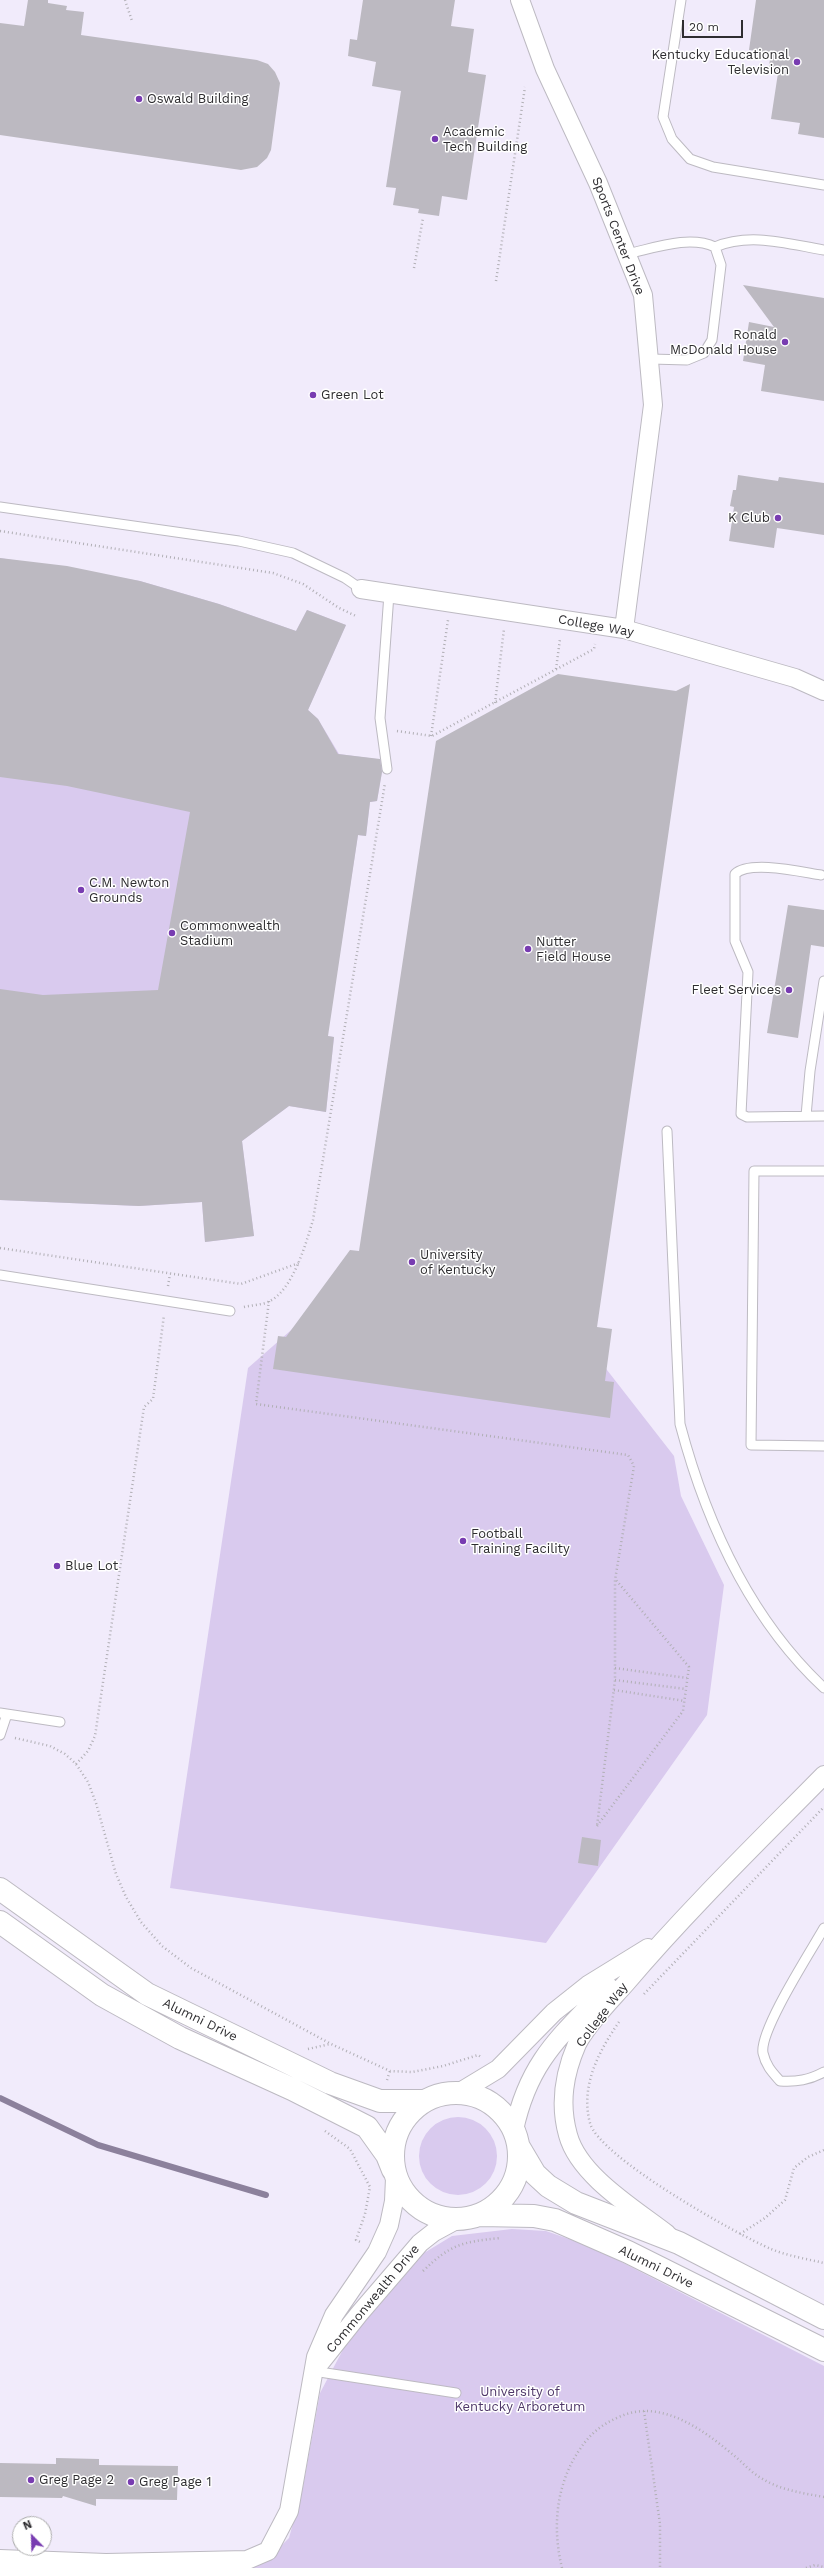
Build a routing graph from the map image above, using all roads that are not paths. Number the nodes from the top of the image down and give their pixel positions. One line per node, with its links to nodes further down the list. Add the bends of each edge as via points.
1 (520, 0): 6 (street, Sports Center Drive, via 545,69 598,183)
2 (681, 0): 3 (lane, via 663,117 672,139 690,159 713,167)
3 (824, 185)
4 (715, 247): 5 (lane, via 731,240 749,238); 6 (lane, via 703,242 688,242); 7 (lane, via 721,265 712,340 704,353 687,360)
5 (824, 250)
6 (627, 254): 7 (street, Sports Center Drive, via 643,295)
7 (651, 359): 11 (street, Sports Center Drive, via 653,405)
8 (0, 507): 9 (lane, via 239,541 293,553 345,578)
9 (361, 589): 10 (street, College Way)
10 (389, 594): 11 (street, College Way); 13 (lane, via 380,718)
11 (624, 629): 12 (street, College Way, via 795,678)
12 (824, 691)
13 (387, 769)
14 (823, 876): 16 (lane, via 766,867 739,870 734,874 735,941 748,972 742,1114 747,1117)
15 (824, 981): 16 (lane)
16 (806, 1116): 17 (lane)
17 (824, 1116)
18 (667, 1132): 23 (lane, via 679,1417 688,1456 732,1568 769,1626)
19 (824, 1171): 22 (lane, via 754,1172 751,1445)
20 (0, 1275): 21 (lane)
21 (230, 1310)
22 (824, 1446)
23 (824, 1688)
24 (3, 1714): 25 (lane); 26 (lane)
25 (60, 1722)
26 (0, 1735)
27 (824, 1775): 31 (street, College Way)
28 (0, 1889): 35 (main road, Alumni Drive, via 147,1994 330,2083 380,2101)
29 (0, 1922): 37 (main road, Alumni Drive, via 102,1995 180,2038 292,2089 367,2127 387,2155)
30 (824, 1928): 33 (lane, via 766,2031 763,2052 768,2069 780,2081 797,2082 812,2079)
31 (663, 1940): 32 (street, College Way); 40 (street, College Way, via 578,2042 564,2077 564,2100 568,2135 577,2156 596,2178)
32 (640, 1954): 34 (street, College Way, via 583,1990 554,2012 498,2069); 36 (street, College Way, via 553,2045 536,2067 525,2088)
33 (824, 2072)
34 (460, 2092): 35 (main road, via 441,2094); 36 (main road, via 477,2096 492,2104 505,2115)
35 (422, 2101): 37 (main road, via 400,2124 393,2146)
36 (516, 2138): 38 (main road, via 519,2164 515,2180 495,2206); 40 (main road, Alumni Drive, via 535,2174 548,2186 576,2203)
37 (394, 2174): 39 (main road, via 403,2192 414,2204 427,2213); 43 (street, Commonwealth Drive, via 394,2201 389,2225 377,2252 334,2315 316,2357)
38 (480, 2215): 39 (main road); 42 (main road, Alumni Drive, via 534,2216 555,2220 628,2252)
39 (458, 2220): 43 (street, Commonwealth Drive, via 434,2232 420,2243)
40 (679, 2243): 41 (main road, Alumni Drive)
41 (824, 2318)
42 (824, 2350)
43 (313, 2371): 44 (lane); 46 (street, Commonwealth Drive, via 289,2511 268,2551 247,2560)
44 (456, 2394)
45 (11, 2562): 46 (street, Commonwealth Drive)
46 (102, 2565)

